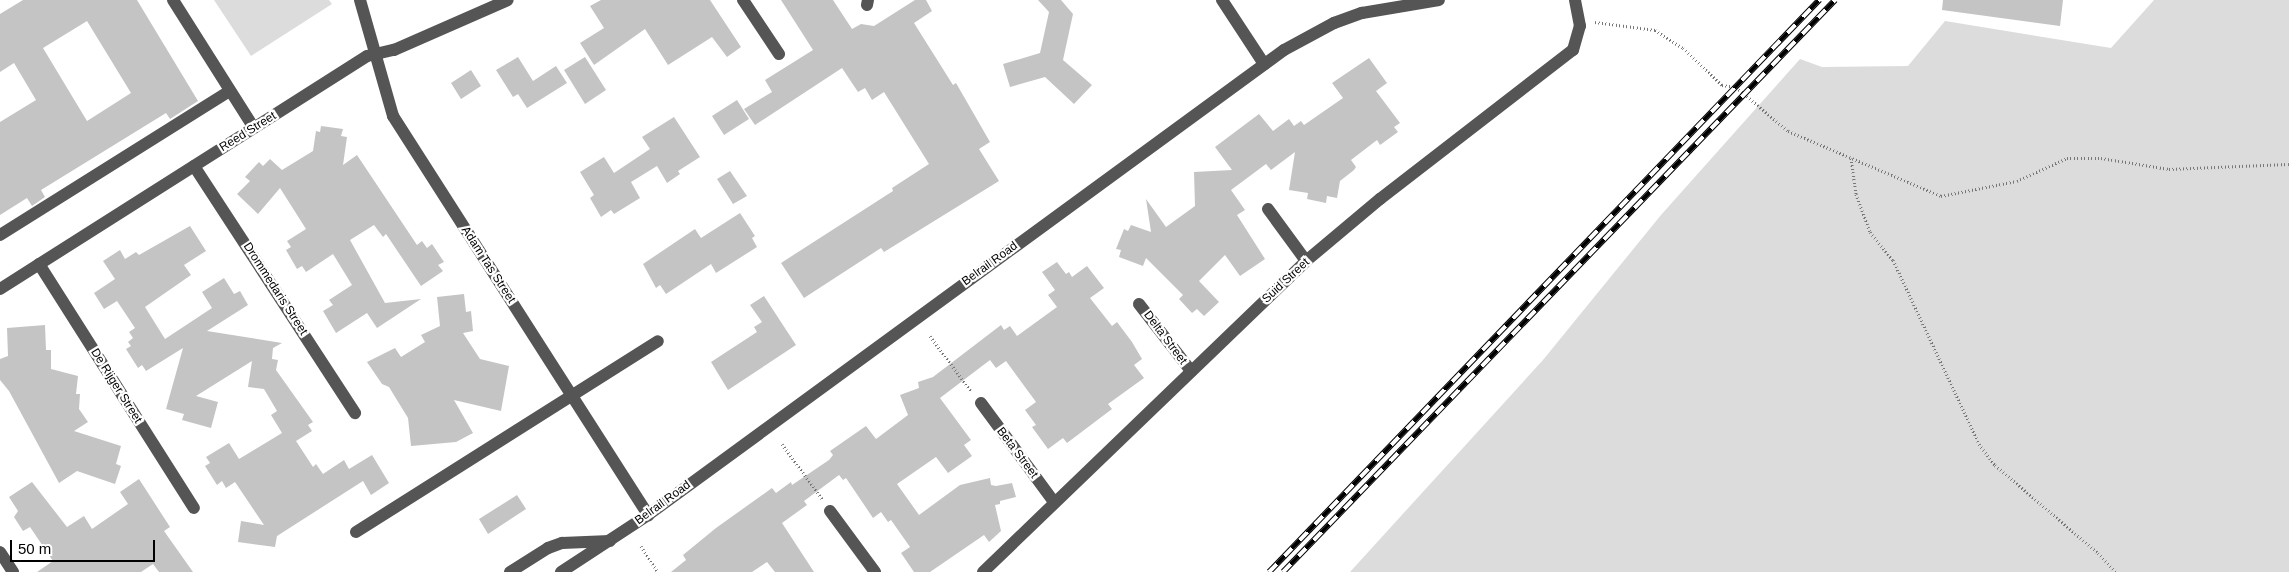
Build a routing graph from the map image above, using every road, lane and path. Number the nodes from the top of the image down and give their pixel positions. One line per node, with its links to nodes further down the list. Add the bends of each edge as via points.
1 (173, 0): 12 (street)
2 (360, 0): 9 (street, Adam Tas Street)
3 (508, 0): 9 (street, Reed Street, via 394,50)
4 (743, 0): 10 (street)
5 (1222, 0): 11 (street)
6 (1439, 0): 11 (street, Belrail Road, via 1392,6 1334,23)
7 (1575, 0): 19 (street, Suid Street, via 1580,26 1572,50 1380,199)
8 (1593, 22): 14 (path, via 1655,30 1683,48 1722,85 1736,87 1788,131)
9 (376, 54): 13 (street, Reed Street, via 367,56); 26 (street, Adam Tas Street, via 387,99 412,148)
10 (779, 54)
11 (1264, 64): 33 (street, Belrail Road)
12 (230, 91): 13 (street); 18 (street)
13 (254, 128): 16 (street, Reed Street)
14 (1851, 157): 15 (path, via 1895,179 1941,196 2017,181 2067,158 2101,158 2169,169); 44 (path, via 1856,194 1870,232 1893,260 1979,444 1995,465)
15 (2289, 164)
16 (194, 166): 20 (street, Reed Street); 28 (street, Drommedaris Street)
17 (1268, 210): 19 (street)
18 (0, 235)
19 (1306, 261): 25 (street, Suid Street)
20 (39, 264): 21 (street, Reed Street); 31 (street, De Rijger Street)
21 (0, 288)
22 (1139, 304): 25 (street, Delta Street)
23 (930, 336): 27 (path)
24 (658, 341): 26 (street)
25 (1190, 371): 30 (street, Suid Street)
26 (574, 396): 33 (street, Adam Tas Street); 34 (street)
27 (981, 403): 30 (street, Beta Street)
28 (355, 413)
29 (782, 444): 32 (path)
30 (1054, 502): 43 (street, Suid Street)
31 (194, 508)
32 (830, 511): 42 (street)
33 (648, 515): 35 (street, Belrail Road)
34 (356, 532)
35 (610, 541): 39 (street, via 562,543); 40 (street, Belrail Road)
36 (641, 546): 41 (path)
37 (0, 552): 38 (street)
38 (13, 572)
39 (510, 572)
40 (561, 572)
41 (658, 572)
42 (875, 572)
43 (983, 572)
44 (2116, 572)

